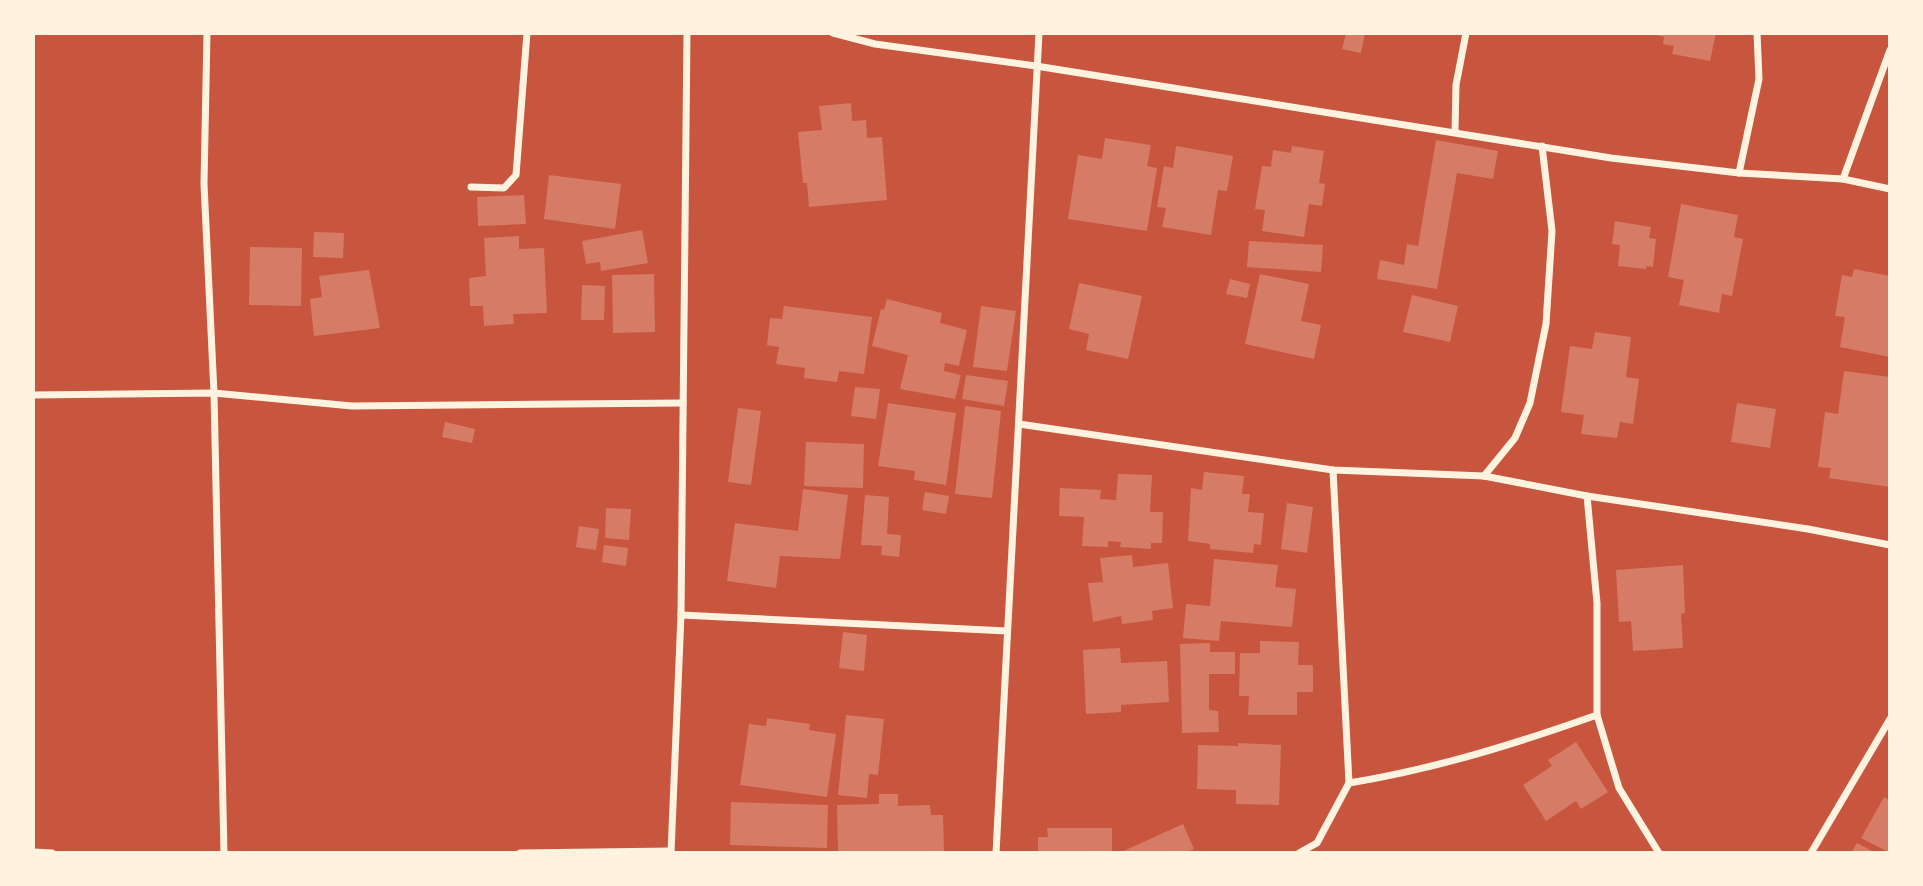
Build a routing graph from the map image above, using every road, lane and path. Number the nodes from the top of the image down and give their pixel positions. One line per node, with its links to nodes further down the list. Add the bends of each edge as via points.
1 (208, 33): 16 (street, via 204,184)
2 (527, 33): 14 (street, via 516,175 504,188)
3 (687, 33): 18 (street)
4 (833, 33): 9 (street, via 875,44)
5 (1039, 33): 9 (street)
6 (1465, 33): 10 (street, via 1456,85)
7 (1757, 33): 12 (street, via 1759,79)
8 (1890, 50): 13 (street)
9 (1036, 66): 10 (street); 19 (street)
10 (1455, 131): 11 (street)
11 (1542, 146): 12 (street); 21 (street, via 1552,231 1546,324 1531,402 1515,438)
12 (1739, 173): 13 (street)
13 (1843, 179): 15 (street)
14 (471, 187)
15 (1890, 189)
16 (214, 393): 17 (street); 18 (street, via 352,406); 32 (street)
17 (33, 395)
18 (683, 403): 24 (street)
19 (1019, 424): 20 (street); 25 (street)
20 (1333, 470): 21 (street); 28 (street)
21 (1484, 475): 22 (street)
22 (1587, 496): 23 (street); 26 (street, via 1597,603)
23 (1890, 545)
24 (681, 615): 25 (street); 30 (street)
25 (1007, 631): 34 (street)
26 (1597, 715): 28 (street, via 1492,752); 36 (street, via 1619,788)
27 (1890, 719): 37 (street)
28 (1349, 783): 35 (street, via 1317,843)
29 (33, 852): 31 (street)
30 (671, 852): 33 (street)
31 (52, 853)
32 (224, 853)
33 (520, 853)
34 (996, 853)
35 (1299, 853)
36 (1660, 853)
37 (1811, 853)

